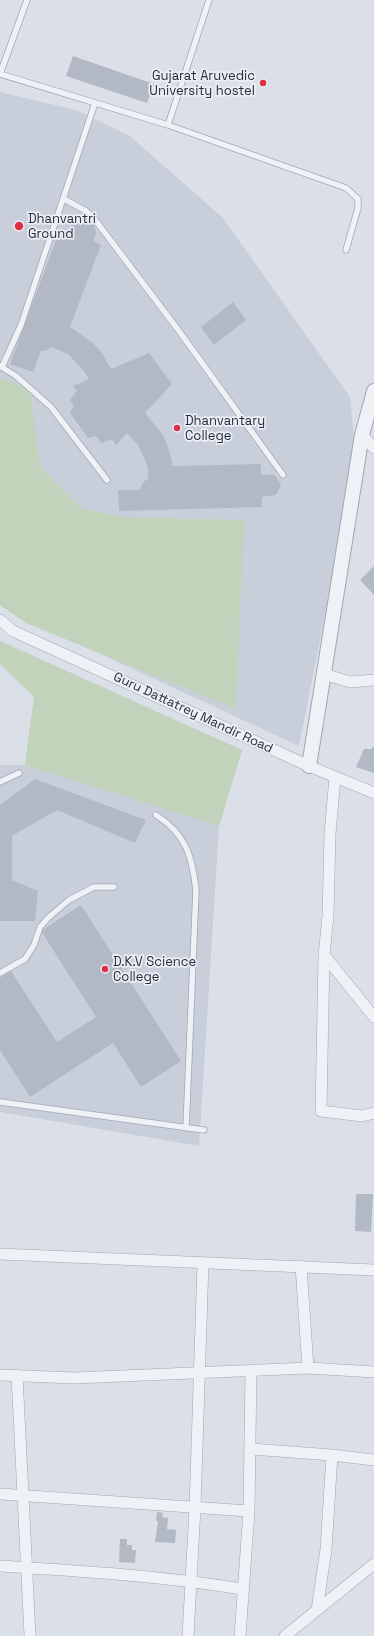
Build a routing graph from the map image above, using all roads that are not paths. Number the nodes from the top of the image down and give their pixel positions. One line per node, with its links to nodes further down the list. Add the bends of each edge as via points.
1 (27, 0): 3 (lane)
2 (209, 0): 5 (lane)
3 (0, 74): 4 (lane)
4 (95, 103): 5 (lane); 6 (lane)
5 (168, 125): 7 (lane, via 354,193 358,199 358,208)
6 (64, 199): 8 (lane, via 21,326); 12 (lane, via 86,211 96,221)
7 (346, 250)
8 (1, 367): 13 (lane, via 16,376 51,407)
9 (374, 391): 10 (street)
10 (362, 435): 11 (street); 17 (street)
11 (374, 448)
12 (283, 475)
13 (107, 480)
14 (0, 620): 16 (street, Guru Dattatrey Mandir Road)
15 (0, 629): 16 (street, Guru Dattatrey Mandir Road)
16 (13, 631): 19 (street, Guru Dattatrey Mandir Road)
17 (324, 674): 18 (street, via 350,682); 19 (street)
18 (374, 680)
19 (309, 766): 21 (street, Guru Dattatrey Mandir Road)
20 (19, 773): 22 (lane)
21 (335, 777): 23 (street, Guru Dattatrey Mandir Road); 26 (street)
22 (0, 782)
23 (374, 793)
24 (156, 815): 31 (lane, via 178,833 185,844 193,866 196,890)
25 (114, 887): 27 (lane, via 94,887 69,900 40,927 34,945 25,959)
26 (324, 955): 28 (street); 30 (street, via 321,1111 362,1116)
27 (0, 973)
28 (374, 1017)
29 (0, 1102): 31 (lane)
30 (374, 1113)
31 (186, 1128): 32 (lane)
32 (204, 1130)
33 (0, 1254): 34 (street)
34 (204, 1263): 35 (street); 39 (street)
35 (301, 1266): 36 (street); 37 (street)
36 (374, 1270)
37 (308, 1368): 38 (street); 40 (street)
38 (251, 1370): 39 (street); 43 (street)
39 (200, 1372): 42 (street, via 75,1378); 48 (street)
40 (374, 1372)
41 (0, 1375): 42 (street)
42 (17, 1375): 47 (street)
43 (251, 1449): 44 (street); 49 (street)
44 (332, 1454): 45 (street); 55 (street, via 326,1548)
45 (374, 1460)
46 (0, 1494): 47 (street)
47 (22, 1496): 48 (street); 52 (street)
48 (195, 1508): 49 (street); 53 (street)
49 (249, 1511): 54 (street)
50 (374, 1564): 55 (street)
51 (0, 1566): 52 (street)
52 (26, 1568): 53 (street); 56 (street)
53 (191, 1581): 54 (street); 57 (street)
54 (242, 1589): 58 (street)
55 (317, 1610): 59 (street)
56 (30, 1636)
57 (188, 1636)
58 (240, 1636)
59 (285, 1636)

